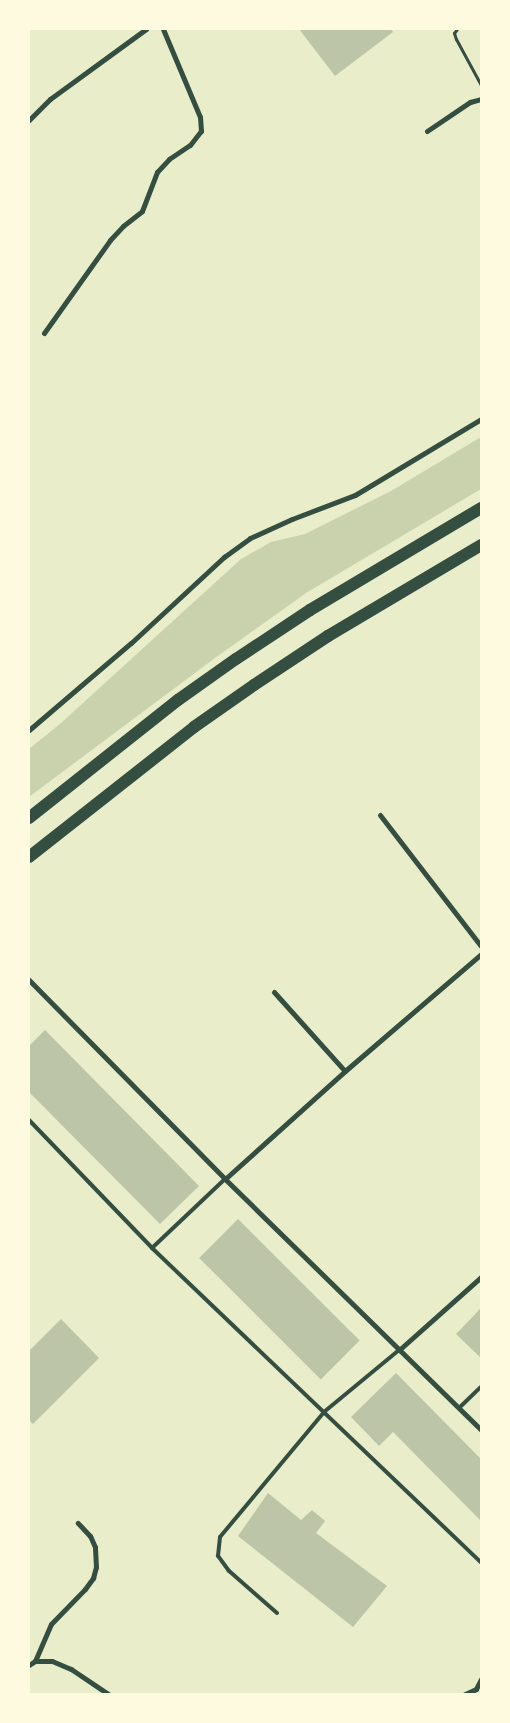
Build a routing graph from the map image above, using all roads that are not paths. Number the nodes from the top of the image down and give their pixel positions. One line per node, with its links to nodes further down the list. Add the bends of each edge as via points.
1 (146, 29): 4 (street, via 50,100)
2 (163, 29): 6 (street, via 200,117 201,131 190,145 157,172 142,211 110,240)
3 (481, 99): 5 (street, via 470,102)
4 (29, 120)
5 (427, 131)
6 (44, 333)
7 (481, 420): 10 (street, via 355,495 250,538 224,557 131,643)
8 (481, 508): 12 (main road, via 310,610 236,659 178,700)
9 (481, 545): 13 (main road, via 377,606 254,685 194,727)
10 (29, 730)
11 (380, 815): 14 (street)
12 (29, 818)
13 (29, 857)
14 (481, 946)
15 (481, 954): 18 (street)
16 (29, 980): 20 (street)
17 (274, 992): 18 (street)
18 (345, 1071): 20 (street)
19 (29, 1120): 21 (lane)
20 (225, 1179): 21 (lane); 23 (street)
21 (152, 1248): 26 (lane)
22 (481, 1277): 23 (street)
23 (399, 1350): 25 (street); 26 (lane)
24 (481, 1387): 25 (lane)
25 (459, 1408): 27 (street)
26 (324, 1412): 29 (lane); 30 (lane, via 220,1537 218,1556 228,1571)
27 (481, 1430)
28 (78, 1523): 31 (street, via 95,1546 93,1578 51,1624)
29 (481, 1562)
30 (277, 1613)
31 (35, 1661): 32 (street); 34 (street, via 52,1661 71,1669)
32 (29, 1665)
33 (481, 1679): 35 (street, via 476,1688)
34 (108, 1694)
35 (465, 1694)

